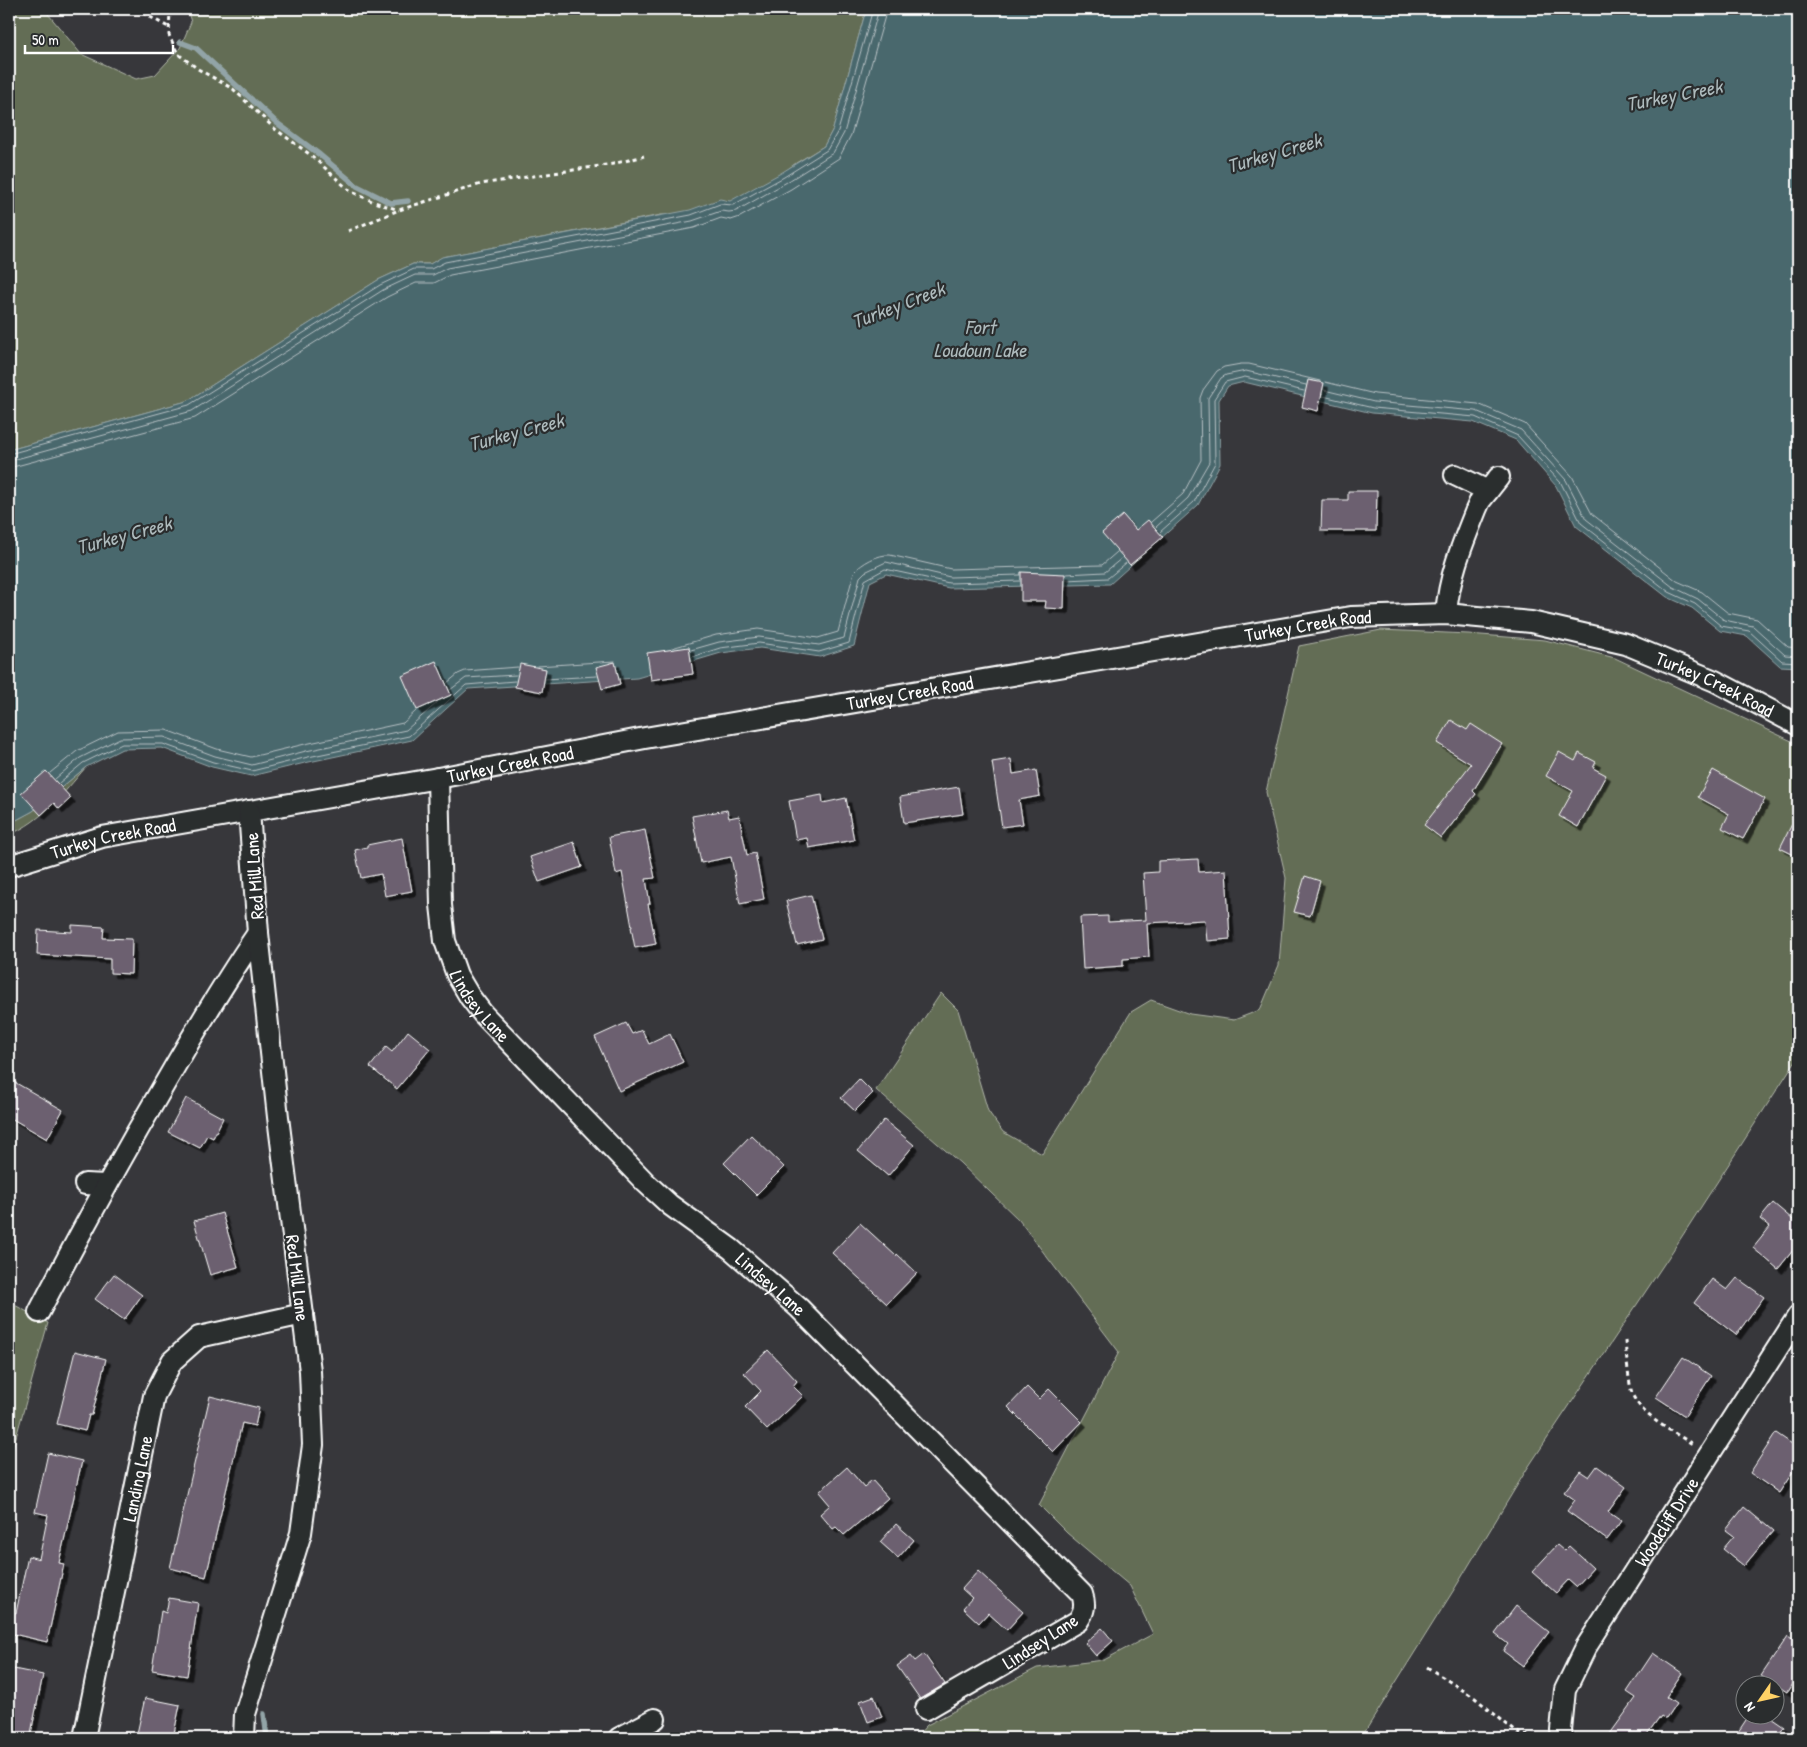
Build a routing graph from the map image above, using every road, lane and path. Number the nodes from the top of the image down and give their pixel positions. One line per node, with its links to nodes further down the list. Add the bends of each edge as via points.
1 (136, 9): 3 (path)
2 (170, 9): 3 (path)
3 (170, 28): 5 (path, via 169,35 178,54 233,89 350,191)
4 (644, 156): 5 (path, via 613,164 481,184)
5 (399, 210): 6 (path)
6 (348, 231)
7 (1454, 475): 8 (street, via 1493,484 1476,510 1453,568)
8 (1446, 614): 9 (street, Turkey Creek Road, via 1531,622 1626,644 1714,681); 10 (street, Turkey Creek Road, via 1351,616 645,738)
9 (1798, 725)
10 (438, 778): 11 (street, Turkey Creek Road); 22 (street, Lindsey Lane, via 445,941 457,975 474,1003 646,1183 670,1205 731,1249 799,1308 1082,1594 1084,1609 1078,1621)
11 (249, 811): 12 (street, Turkey Creek Road, via 102,837); 13 (street, Red Mill Lane)
12 (9, 866)
13 (258, 933): 15 (street, via 198,1026); 17 (street, Red Mill Lane)
14 (85, 1184): 15 (street)
15 (106, 1185): 16 (street)
16 (39, 1312)
17 (303, 1314): 24 (street, Landing Lane, via 199,1337 172,1362 154,1396); 25 (street, Red Mill Lane, via 310,1371 313,1445 301,1533 245,1714)
18 (1798, 1316): 20 (street, Woodcliff Drive)
19 (1625, 1341): 20 (path, via 1633,1395 1640,1405 1655,1419)
20 (1710, 1455): 27 (street, Woodcliff Drive, via 1586,1647 1566,1690)
21 (1427, 1667): 27 (path, via 1475,1698 1516,1732)
22 (926, 1708)
23 (655, 1719): 26 (street)
24 (84, 1738)
25 (244, 1738)
26 (619, 1738)
27 (1562, 1738)

